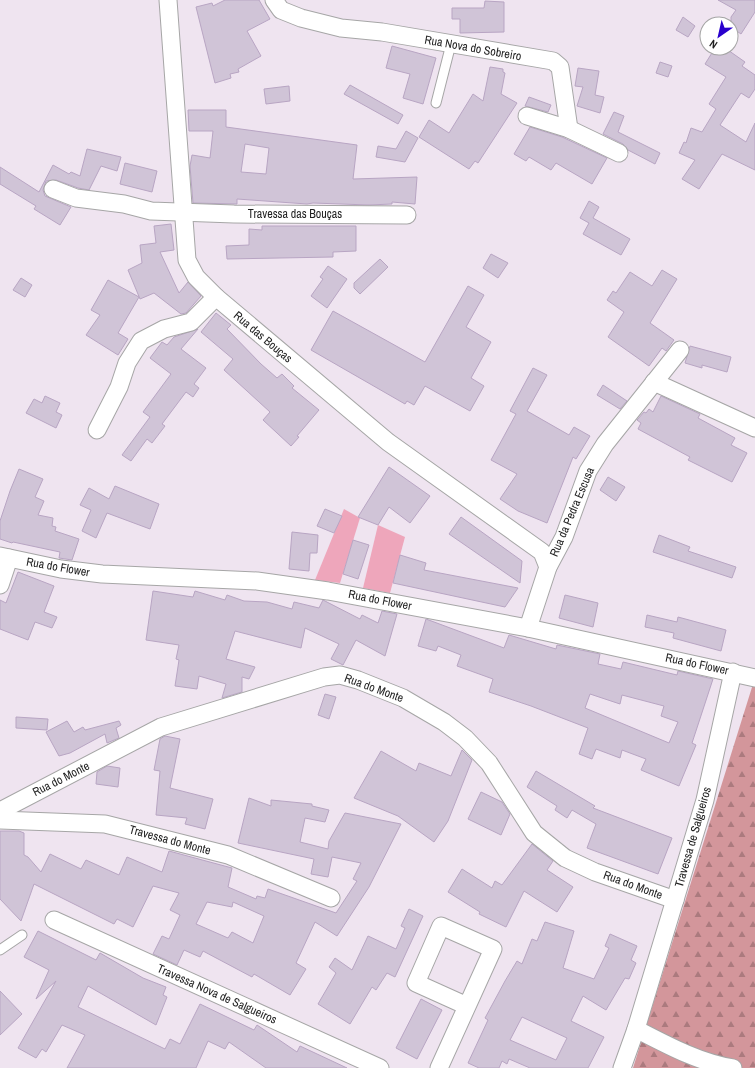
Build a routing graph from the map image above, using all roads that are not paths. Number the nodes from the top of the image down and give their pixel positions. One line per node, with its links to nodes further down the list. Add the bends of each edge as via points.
1 (168, 0): 9 (street, Rua das Bouças)
2 (274, 0): 3 (street, Rua Nova do Sobreiro, via 282,10 301,18 342,28)
3 (450, 44): 4 (lane); 6 (street, Rua Nova do Sobreiro, via 553,61 560,67)
4 (436, 103)
5 (527, 116): 6 (street)
6 (569, 129): 7 (street)
7 (619, 152)
8 (53, 189): 9 (street, Travessa das Bouças, via 76,198 124,204 151,211)
9 (184, 211): 10 (street, Travessa das Bouças, via 234,214); 11 (street, Rua das Bouças, via 187,260 196,277)
10 (406, 215)
11 (216, 297): 15 (street, via 191,322 164,329 142,341 127,363 119,387); 17 (street, Rua das Bouças, via 388,442 542,552)
12 (680, 350): 13 (street, Rua da Pedra Escusa)
13 (654, 382): 14 (street); 17 (street, Rua da Pedra Escusa, via 588,470 564,537)
14 (755, 428)
15 (97, 430)
16 (5, 557): 18 (street); 19 (street, Rua do Flower, via 61,569 102,574 257,581)
17 (548, 567): 19 (street, Rua da Pedra Escusa)
18 (0, 585)
19 (528, 628): 20 (street, Rua do Flower)
20 (733, 672): 21 (street, Rua do Flower); 25 (street, Travessa de Salgueiros, via 705,800)
21 (755, 678)
22 (0, 810): 25 (street, Rua do Monte, via 161,727 324,677 340,675 403,698 444,722 465,738 489,763 534,833 565,858 595,872)
23 (0, 820): 24 (street, Travessa do Monte, via 105,824 228,855)
24 (331, 898)
25 (675, 900): 30 (street, Travessa de Salgueiros)
26 (54, 920): 31 (street, Travessa Nova de Salgueiros)
27 (22, 935): 28 (lane)
28 (0, 950)
29 (467, 1006): 29 (street, via 493,950 441,926 416,982); 32 (street)
30 (636, 1029): 33 (street, Travessa de Salgueiros); 34 (street, via 682,1052)
31 (380, 1068)
32 (439, 1068)
33 (622, 1068)
34 (733, 1068)

